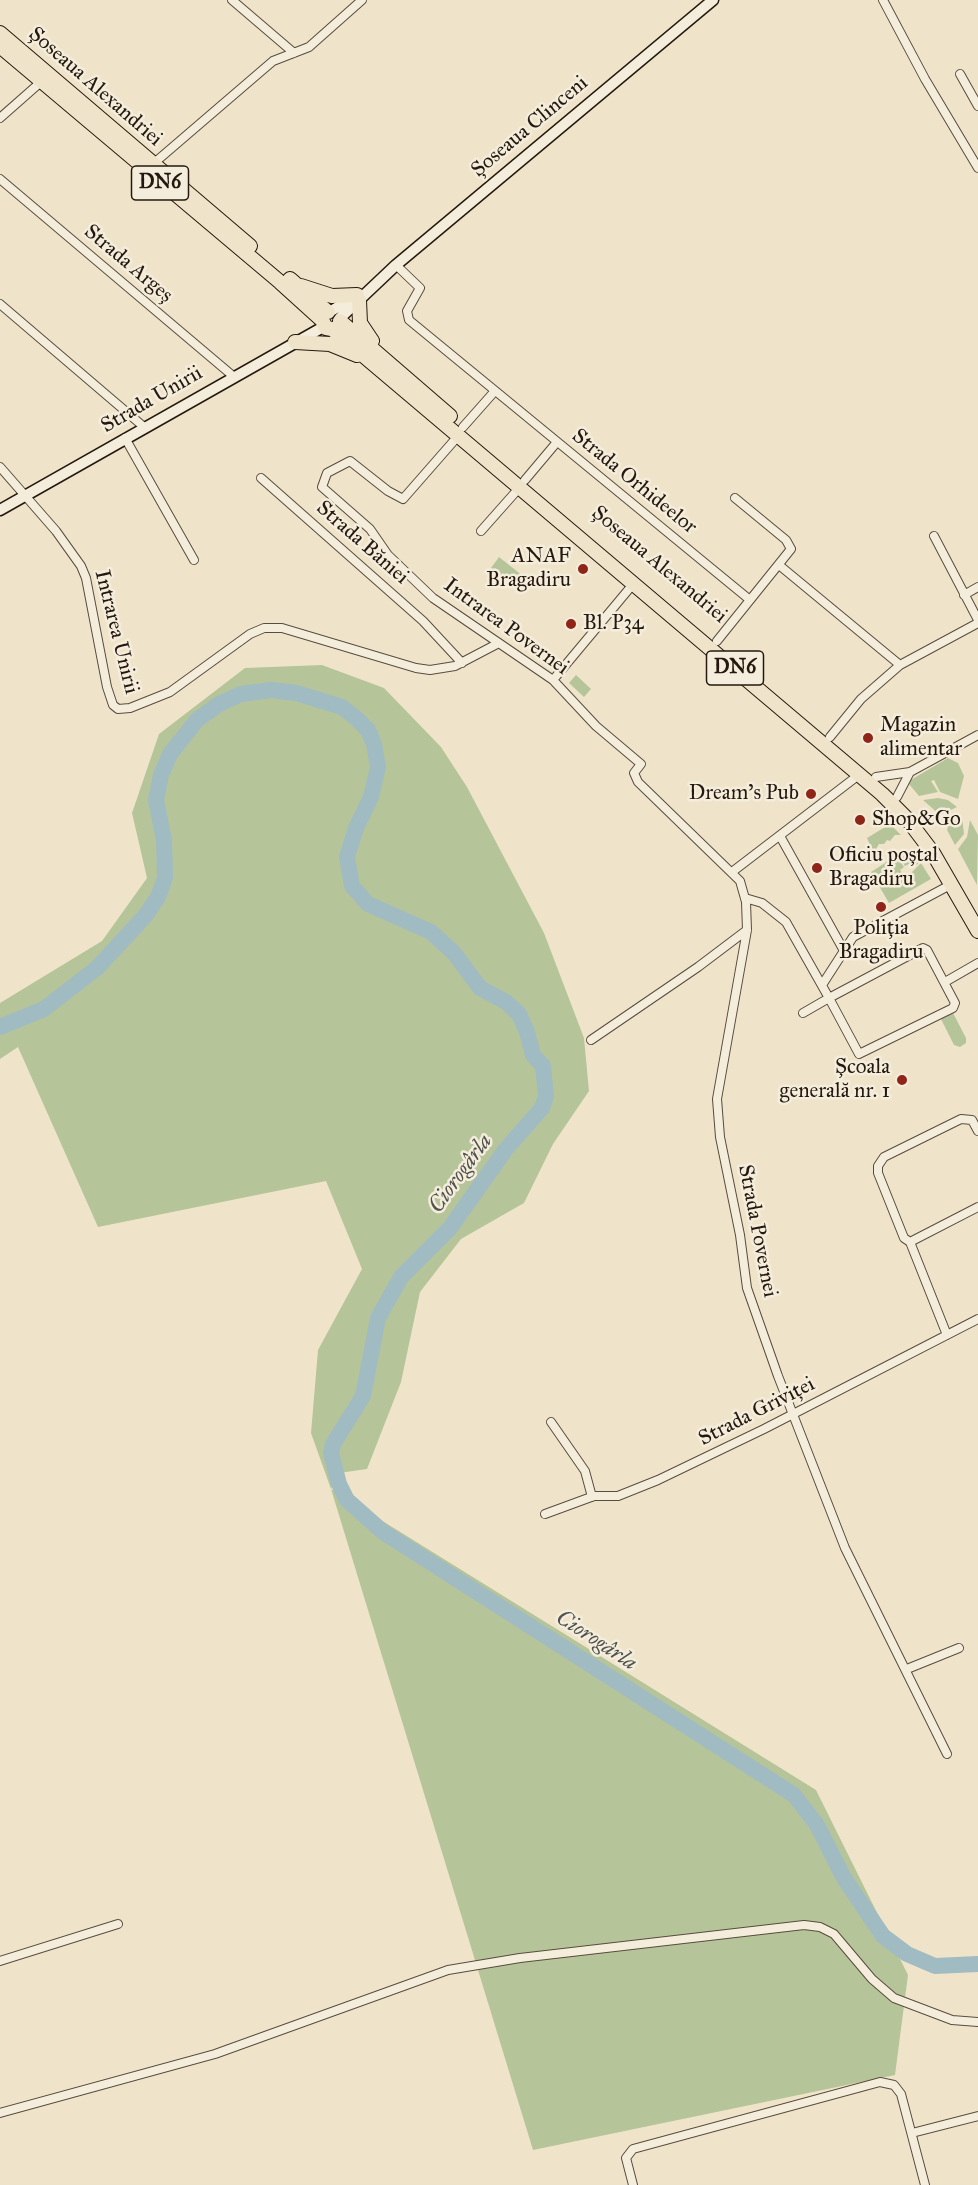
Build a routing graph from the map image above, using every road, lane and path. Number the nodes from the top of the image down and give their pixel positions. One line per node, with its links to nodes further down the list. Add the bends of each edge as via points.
1 (232, 0): 7 (street)
2 (362, 0): 7 (street, via 319,38)
3 (713, 0): 15 (main road, Șoseaua Clinceni)
4 (883, 0): 13 (street)
5 (0, 33): 12 (highway, Șoseaua Alexandriei / DN6)
6 (0, 46): 9 (highway, Șoseaua Alexandriei / DN6)
7 (294, 53): 12 (street, via 273,61)
8 (960, 74): 10 (street)
9 (42, 81): 11 (street); 19 (highway, Șoseaua Alexandriei / DN6)
10 (978, 106)
11 (0, 118)
12 (153, 164): 16 (highway, Șoseaua Alexandriei / DN6)
13 (978, 168)
14 (0, 179): 22 (street, Strada Argeș)
15 (396, 265): 17 (main road, Șoseaua Clinceni); 23 (street, Strada Orhideelor, via 420,290 407,311 409,320)
16 (298, 286): 17 (highway, via 332,296); 19 (highway, Șoseaua Alexandriei / DN6)
17 (358, 298): 19 (main road, Șoseaua Clinceni); 21 (highway, via 362,330 372,342)
18 (0, 304): 24 (street)
19 (331, 320): 20 (main road, Strada Unirii); 21 (highway, Șoseaua Alexandriei / DN6)
20 (295, 342): 21 (highway, via 330,344); 22 (main road, Strada Unirii)
21 (376, 359): 25 (highway, Șoseaua Alexandriei / DN6)
22 (233, 376): 24 (main road, Strada Unirii)
23 (494, 392): 25 (street); 27 (street, Strada Orhideelor)
24 (144, 427): 26 (main road, Strada Unirii)
25 (461, 431): 30 (highway, Șoseaua Alexandriei / DN6); 44 (street, Intrarea Povernei, via 403,499 350,461 327,473 322,487 370,529 388,555 433,598)
26 (125, 438): 31 (main road, Strada Unirii); 36 (street)
27 (557, 442): 30 (street); 41 (street, Strada Orhideelor)
28 (0, 467): 31 (street)
29 (261, 478): 45 (street, Strada Băniei, via 423,621)
30 (522, 483): 34 (street); 38 (highway, Șoseaua Alexandriei / DN6); 43 (highway, Șoseaua Alexandriei / DN6)
31 (24, 495): 33 (main road, Strada Unirii); 45 (street, Intrarea Unirii, via 73,552 84,572 107,687 118,709 170,692 249,634 264,628 282,628 416,668 437,670)
32 (735, 498): 37 (street, via 791,546 791,552)
33 (0, 510)
34 (481, 531)
35 (934, 536): 40 (street)
36 (194, 560)
37 (779, 565): 41 (street); 46 (street)
38 (634, 583): 47 (street); 51 (highway, Șoseaua Alexandriei / DN6)
39 (978, 587): 40 (street)
40 (964, 595): 42 (street)
41 (750, 600): 43 (street)
42 (978, 622): 46 (street)
43 (717, 641): 49 (highway, Șoseaua Alexandriei / DN6)
44 (497, 644): 45 (street); 47 (street, Intrarea Povernei)
45 (462, 663)
46 (900, 665): 49 (street, via 861,699)
47 (553, 680): 55 (street, Intrarea Povernei, via 596,726 642,764 634,773 638,783)
48 (978, 735): 50 (street)
49 (830, 737): 52 (highway, Șoseaua Alexandriei / DN6)
50 (910, 772): 52 (street); 53 (street)
51 (860, 774): 54 (street); 57 (highway, Șoseaua Alexandriei / DN6, via 908,820)
52 (876, 777): 53 (highway, Șoseaua Alexandriei / DN6)
53 (897, 797): 59 (highway, Șoseaua Alexandriei / DN6, via 944,852)
54 (780, 836): 55 (street); 62 (street)
55 (730, 870): 56 (street, Intrarea Povernei)
56 (740, 880): 58 (street, Strada Povernei)
57 (952, 884): 61 (highway, Șoseaua Alexandriei / DN6); 62 (street, via 853,937)
58 (745, 898): 60 (street, Strada Povernei); 65 (street, via 762,903 784,919)
59 (978, 913)
60 (747, 930): 68 (street); 74 (street, Strada Povernei, via 718,1088 718,1117 747,1288)
61 (978, 931)
62 (843, 949): 65 (street)
63 (978, 963): 64 (street)
64 (945, 982): 66 (street, via 923,948); 66 (street, via 955,1001 953,1008 859,1054)
65 (822, 985): 66 (street)
66 (829, 998): 67 (street)
67 (803, 1013)
68 (591, 1040)
69 (978, 1131): 71 (street, via 972,1120 961,1119 884,1157 878,1166 904,1238)
70 (978, 1207): 71 (street)
71 (910, 1242): 73 (street)
72 (978, 1319): 73 (street, Strada Griviței)
73 (947, 1335): 74 (street, Strada Griviței)
74 (793, 1414): 76 (street, Strada Griviței, via 634,1491 609,1498); 79 (street, Strada Povernei, via 845,1548)
75 (551, 1422): 76 (street, via 585,1471)
76 (592, 1497): 77 (street, Strada Griviței)
77 (545, 1514)
78 (959, 1648): 79 (street)
79 (907, 1669): 80 (street, Strada Povernei)
80 (947, 1754)
81 (118, 1924): 82 (street)
82 (0, 1961)
83 (978, 2022): 84 (street, via 952,2020 894,1998 872,1979 834,1934 820,1926 804,1925 448,1970 215,2054)
84 (0, 2113)
85 (978, 2116): 86 (street)
86 (912, 2133): 87 (street, via 897,2088 880,2082 633,2149 626,2160); 88 (street)
87 (633, 2185)
88 (925, 2185)

